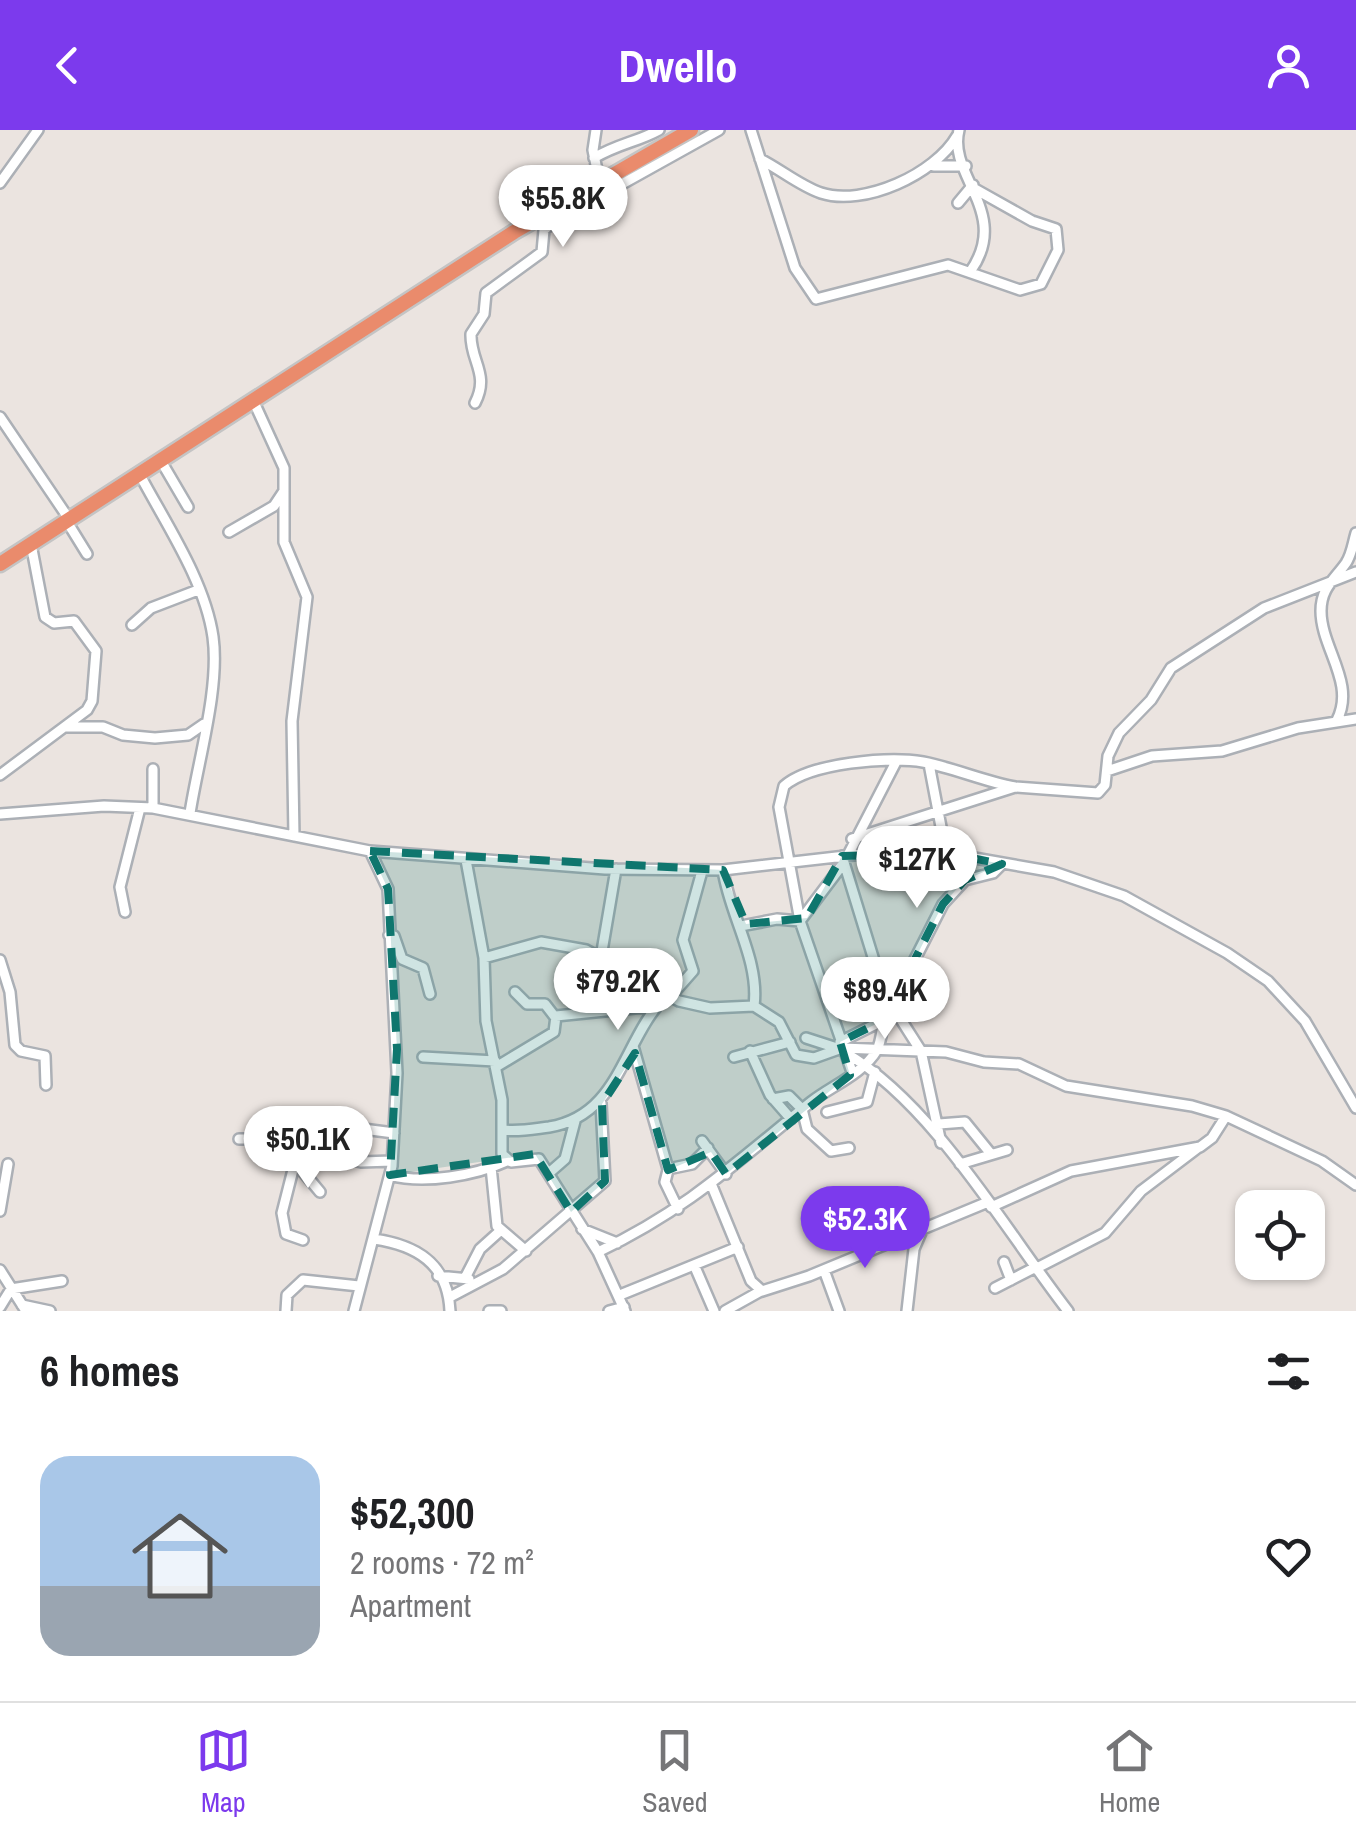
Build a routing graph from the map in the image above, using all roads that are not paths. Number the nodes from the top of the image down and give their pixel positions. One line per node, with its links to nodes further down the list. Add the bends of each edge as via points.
1 (38, 130): 13 (street)
2 (596, 130): 8 (street)
3 (660, 130): 8 (street)
4 (691, 130): 12 (highway)
5 (719, 130): 18 (street, via 552,222 544,230 542,252 486,294 484,314 470,334 482,370)
6 (751, 130): 9 (street)
7 (958, 133): 10 (street); 11 (street)
8 (594, 158): 12 (street)
9 (759, 158): 10 (street, via 827,195 876,189); 16 (street, via 795,268 816,299 948,265)
10 (934, 166): 11 (street)
11 (966, 166): 14 (street)
12 (599, 180): 17 (highway)
13 (0, 183)
14 (974, 187): 15 (street); 16 (street, via 983,240); 16 (street, via 1052,226 1059,240 1049,275 1034,288 1020,290)
15 (958, 204)
16 (970, 272)
17 (253, 400): 20 (highway); 22 (street, via 284,468)
18 (475, 403)
19 (0, 416): 24 (street)
20 (161, 462): 21 (highway); 23 (street)
21 (140, 474): 24 (highway); 32 (street)
22 (285, 489): 25 (street, via 274,506); 49 (street, via 284,542 308,610 292,721)
23 (188, 507)
24 (68, 520): 27 (highway); 28 (street)
25 (229, 532)
26 (1356, 533): 31 (street, via 1348,561)
27 (31, 544): 29 (highway); 37 (street, via 46,617 74,621 96,650 91,705)
28 (87, 554)
29 (0, 565)
30 (1356, 572): 31 (street)
31 (1330, 580): 35 (street, via 1321,616 1342,692); 41 (street, via 1264,608 1171,668 1119,732)
32 (198, 590): 33 (street, via 151,608); 36 (street, via 214,650)
33 (132, 625)
34 (1356, 719): 35 (street)
35 (1338, 720): 41 (street, via 1222,751 1152,756)
36 (204, 723): 37 (street, via 193,734 155,738); 46 (street)
37 (63, 727): 42 (street)
38 (897, 760): 39 (street); 50 (street); 55 (street, via 831,766 784,786 779,807)
39 (930, 764): 43 (street); 48 (street)
40 (153, 768): 45 (street)
41 (1107, 771): 43 (street, via 1103,790 1089,796)
42 (0, 775)
43 (1015, 787): 48 (street)
44 (140, 808): 45 (street); 47 (street); 60 (street, via 120,887)
45 (153, 808): 46 (street)
46 (190, 813): 49 (street)
47 (0, 814)
48 (936, 814): 50 (street); 52 (street)
49 (294, 836): 51 (street)
50 (852, 839): 53 (street)
51 (370, 851): 54 (street); 63 (street, via 388,889)
52 (946, 852): 53 (street); 56 (street)
53 (844, 858): 55 (street); 61 (street); 70 (street)
54 (466, 860): 57 (street); 65 (street)
55 (786, 861): 59 (street); 61 (street)
56 (1002, 864): 70 (street, via 965,880 944,904); 92 (street, via 1107,889 1227,952 1268,981 1305,1021)
57 (616, 869): 58 (street); 64 (street)
58 (702, 870): 59 (street); 69 (street, via 683,940 693,971)
59 (724, 870): 62 (street)
60 (125, 912)
61 (800, 922): 62 (street); 79 (street)
62 (741, 926): 72 (street)
63 (389, 935): 68 (street, via 402,958 422,968); 100 (street, via 397,1049)
64 (600, 956): 65 (street, via 544,941); 69 (street); 73 (street)
65 (484, 958): 85 (street)
66 (0, 960): 89 (street, via 16,1045 45,1056)
67 (515, 992): 74 (street, via 528,1004 545,1004)
68 (430, 994)
69 (669, 995): 71 (street); 72 (street, via 710,1008)
70 (890, 1004): 75 (street); 82 (street)
71 (655, 1006): 73 (street); 78 (street)
72 (754, 1006): 77 (street, via 779,1022)
73 (590, 1010): 74 (street)
74 (555, 1017): 85 (street, via 556,1031)
75 (884, 1020): 79 (street); 80 (street)
76 (806, 1038): 79 (street)
77 (790, 1042): 79 (street, via 808,1059); 81 (street)
78 (632, 1046): 91 (street); 114 (street)
79 (842, 1048): 80 (street); 86 (street); 87 (street)
80 (878, 1049): 82 (street); 86 (street)
81 (750, 1050): 84 (street); 90 (street)
82 (921, 1051): 95 (street, via 1019,1064 1066,1086); 98 (street)
83 (424, 1057): 85 (street)
84 (734, 1057)
85 (495, 1064): 99 (street)
86 (863, 1064): 87 (street); 88 (street)
87 (852, 1072): 93 (street)
88 (874, 1072): 94 (street, via 867,1102); 102 (street)
89 (46, 1085)
90 (773, 1099): 93 (street, via 787,1094); 96 (street)
91 (602, 1102): 97 (street); 124 (street, via 606,1181)
92 (1356, 1108)
93 (802, 1109): 96 (street); 104 (street, via 806,1128 831,1151)
94 (828, 1112)
95 (1226, 1116): 103 (street); 119 (street, via 1322,1161)
96 (791, 1119): 117 (street)
97 (575, 1121): 99 (street); 115 (street, via 565,1160)
98 (940, 1124): 102 (street); 107 (street, via 965,1122)
99 (503, 1130): 110 (street)
100 (394, 1134): 106 (street, via 340,1126); 108 (street)
101 (239, 1139): 106 (street)
102 (942, 1143): 112 (street)
103 (1200, 1147): 121 (street, via 1071,1172); 136 (street, via 1141,1191 1104,1233)
104 (849, 1148)
105 (1007, 1150): 107 (street)
106 (300, 1151): 108 (street); 109 (street)
107 (991, 1154): 112 (street)
108 (392, 1161): 116 (street)
109 (295, 1162): 120 (street); 129 (street, via 282,1222 288,1235)
110 (507, 1162): 113 (street); 115 (street, via 537,1158)
111 (8, 1164): 123 (street)
112 (960, 1164): 121 (street)
113 (491, 1167): 116 (street, via 408,1178); 127 (street)
114 (668, 1170): 117 (street, via 692,1164 705,1145); 122 (street, via 666,1184)
115 (549, 1173): 124 (street)
116 (390, 1174): 128 (street)
117 (726, 1174): 118 (street)
118 (712, 1186): 122 (street); 131 (street)
119 (1356, 1186)
120 (320, 1192)
121 (990, 1205): 125 (street); 136 (street)
122 (678, 1209): 130 (street)
123 (0, 1211)
124 (571, 1212): 126 (street); 132 (street)
125 (922, 1228): 138 (street); 163 (street)
126 (582, 1229): 130 (street); 133 (street)
127 (500, 1231): 132 (street); 140 (street)
128 (374, 1238): 139 (street, via 418,1249); 144 (street)
129 (303, 1240)
130 (617, 1243): 133 (street)
131 (738, 1247): 135 (street); 147 (street)
132 (526, 1251): 141 (street)
133 (598, 1252): 148 (street)
134 (1004, 1262): 142 (street)
135 (695, 1267): 148 (street); 160 (street)
136 (1034, 1268): 142 (street); 164 (street)
137 (0, 1270): 145 (street)
138 (824, 1270): 147 (street); 162 (street)
139 (438, 1276): 140 (street); 149 (street)
140 (465, 1278): 141 (street)
141 (482, 1280): 149 (street)
142 (1011, 1280): 146 (street)
143 (62, 1282): 145 (street)
144 (359, 1286): 154 (street, via 303,1280 286,1296); 155 (street)
145 (11, 1288): 150 (street); 151 (street)
146 (995, 1288)
147 (762, 1291): 161 (street)
148 (620, 1295): 152 (street)
149 (450, 1297): 156 (street)
150 (0, 1307)
151 (24, 1308): 153 (street)
152 (625, 1309): 159 (street)
153 (50, 1311)
154 (286, 1311)
155 (354, 1311)
156 (450, 1311)
157 (489, 1311): 158 (street)
158 (500, 1311)
159 (609, 1311)
160 (714, 1311)
161 (724, 1311)
162 (839, 1311)
163 (908, 1311)
164 (1068, 1311)

